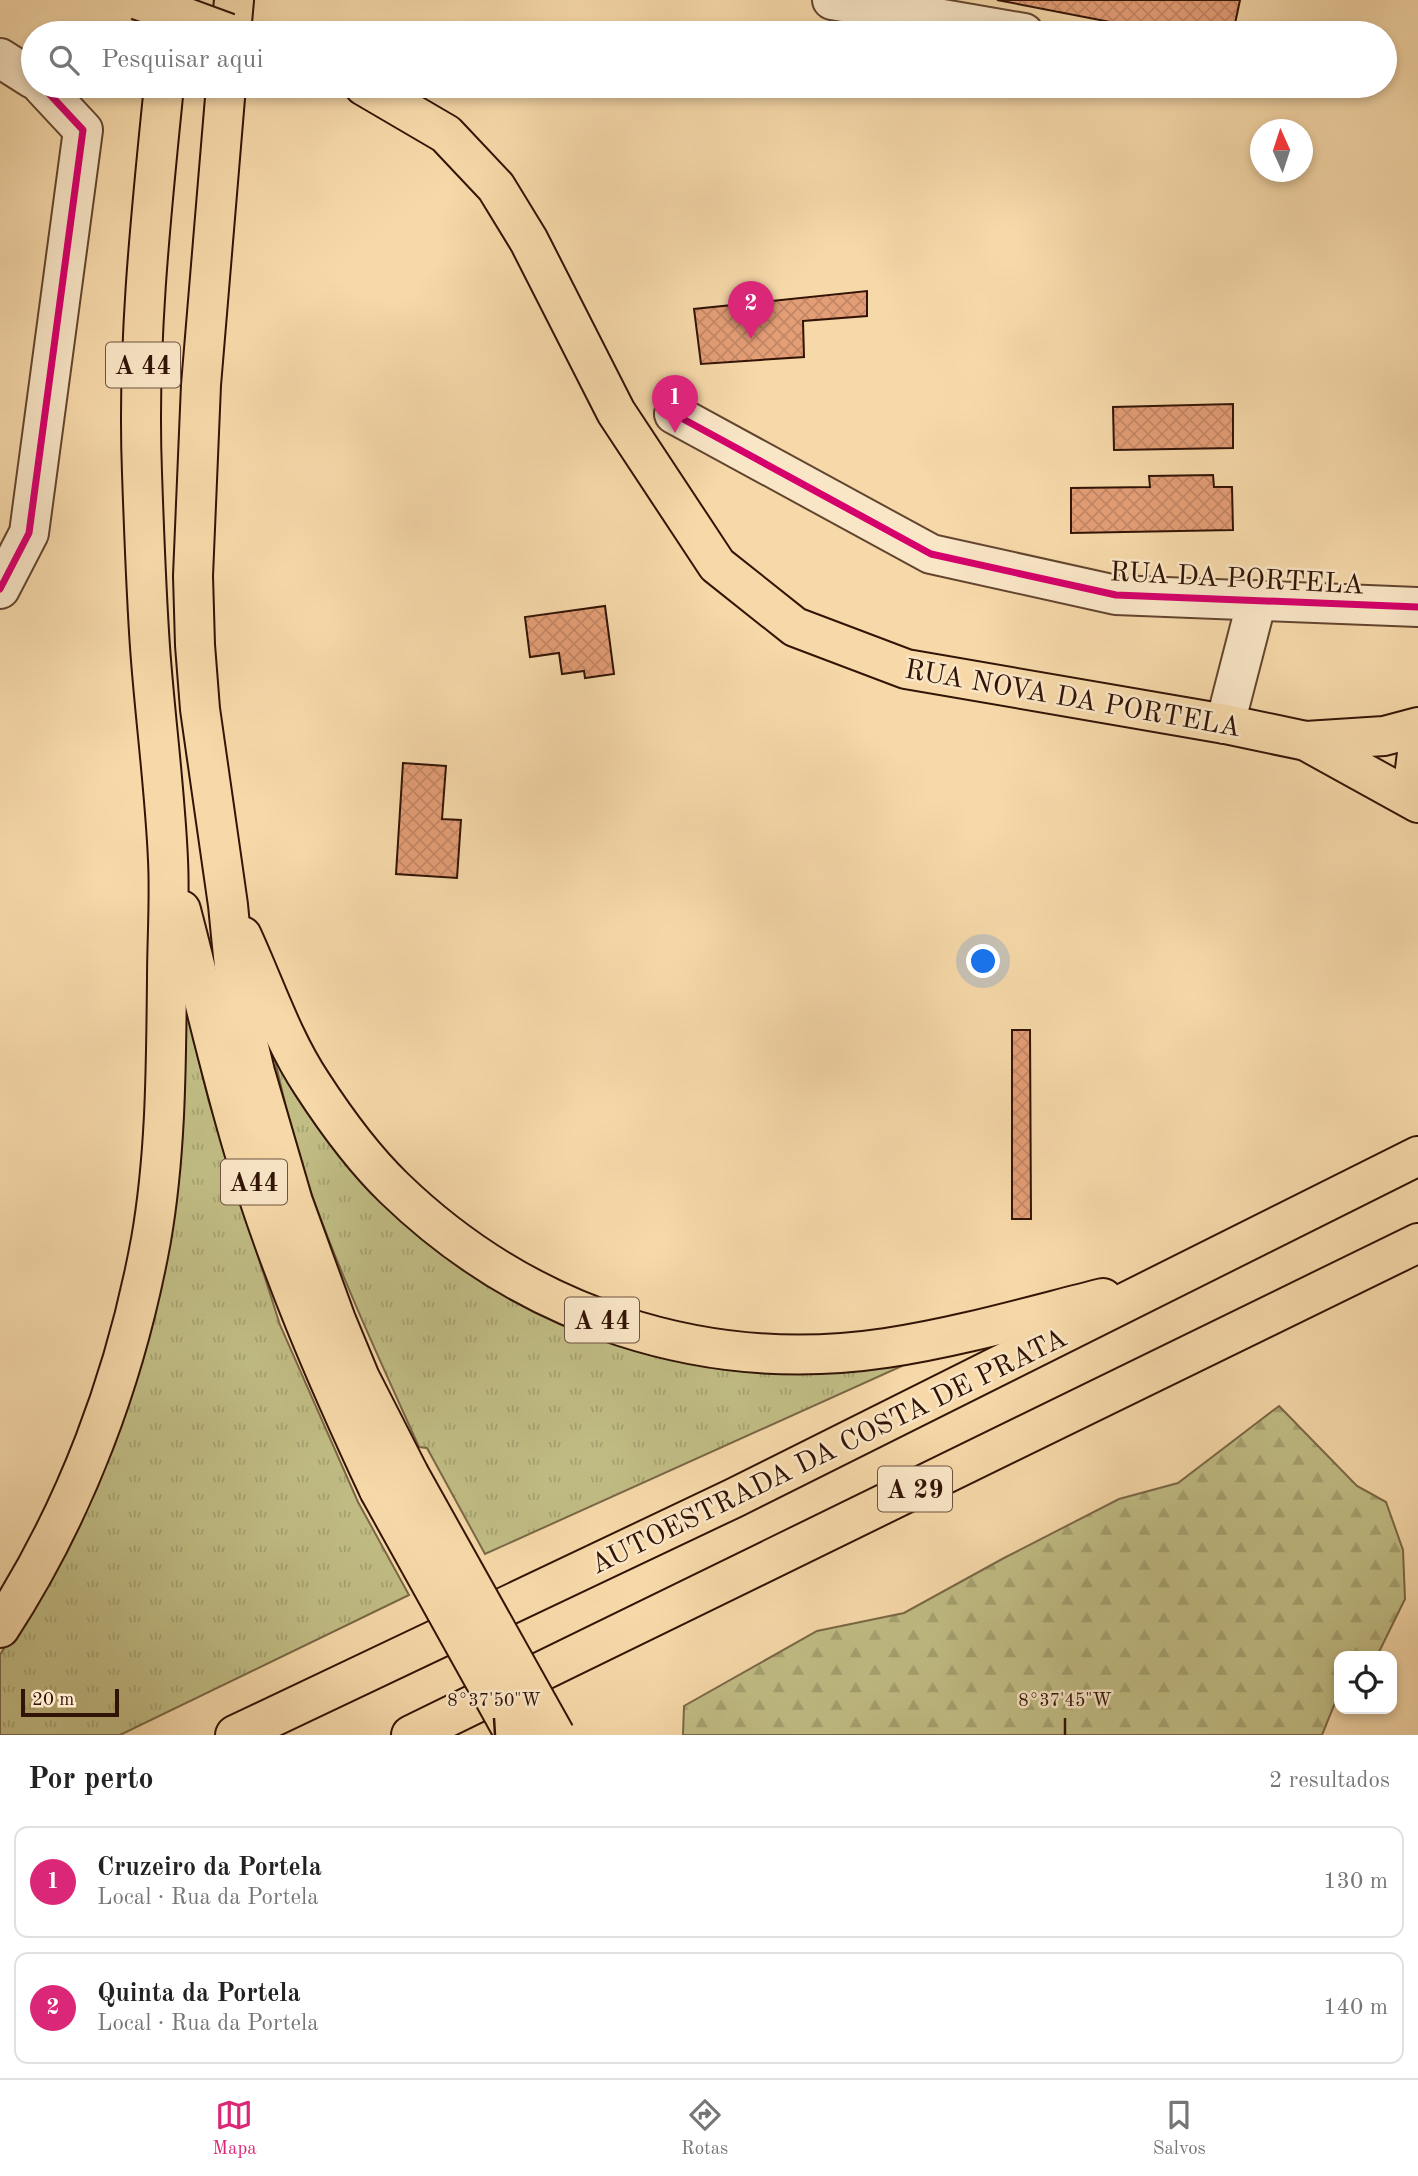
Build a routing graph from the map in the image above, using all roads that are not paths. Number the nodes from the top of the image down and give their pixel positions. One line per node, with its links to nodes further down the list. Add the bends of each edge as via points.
1 (138, 0): 6 (main road, bridge)
2 (173, 0): 5 (main road)
3 (234, 0): 7 (main road)
4 (832, 0): 8 (street)
5 (171, 21)
6 (196, 21)
7 (231, 21)
8 (954, 21)
9 (0, 58): 10 (street)
10 (21, 71)
11 (53, 98): 16 (street, via 83,130 29,533)
12 (163, 98): 24 (main road, A 44, via 147,279 142,468 150,645)
13 (225, 98): 25 (main road, A 44, via 201,385 193,576 200,709)
14 (384, 98): 19 (main road, RUA NOVA DA PORTELA, via 446,134 496,187 529,241 616,412 717,565 795,627 906,669)
15 (674, 414): 17 (street, RUA DA PORTELA, via 931,554 1116,595)
16 (0, 590)
17 (1257, 600): 18 (street, RUA DA PORTELA); 19 (street, RUA DA PORTELA)
18 (1418, 607)
19 (1225, 724): 21 (main road, RUA NOVA DA PORTELA)
20 (1418, 727): 21 (main road, RUA NOVA DA PORTELA, via 1384,736)
21 (1306, 741): 23 (main road, RUA NOVA DA PORTELA)
22 (1418, 745): 23 (main road, RUA NOVA DA PORTELA, via 1414,777)
23 (1418, 801)
24 (168, 860): 29 (main road, A44, via 264,1215 309,1338); 30 (main road, A 44, via 161,1161 151,1238 132,1325 106,1413 62,1517)
25 (228, 905): 28 (main road, A 44, via 281,1028 349,1138 402,1195 477,1258 573,1310 684,1343 786,1354 833,1353 971,1331); 29 (main road, A 44, via 237,997 255,1072 293,1202)
26 (1418, 1156): 28 (main road, AUTOESTRADA DA COSTA DE PRATA / A 29)
27 (1418, 1243): 32 (main road, A 29)
28 (1170, 1282): 31 (main road, AUTOESTRADA DA COSTA DE PRATA / A 29, via 734,1498)
29 (394, 1482): 33 (main road, A44, bridge); 34 (main road, A 44, bridge)
30 (0, 1628)
31 (235, 1735)
32 (411, 1735)
33 (515, 1735)
34 (555, 1735)

